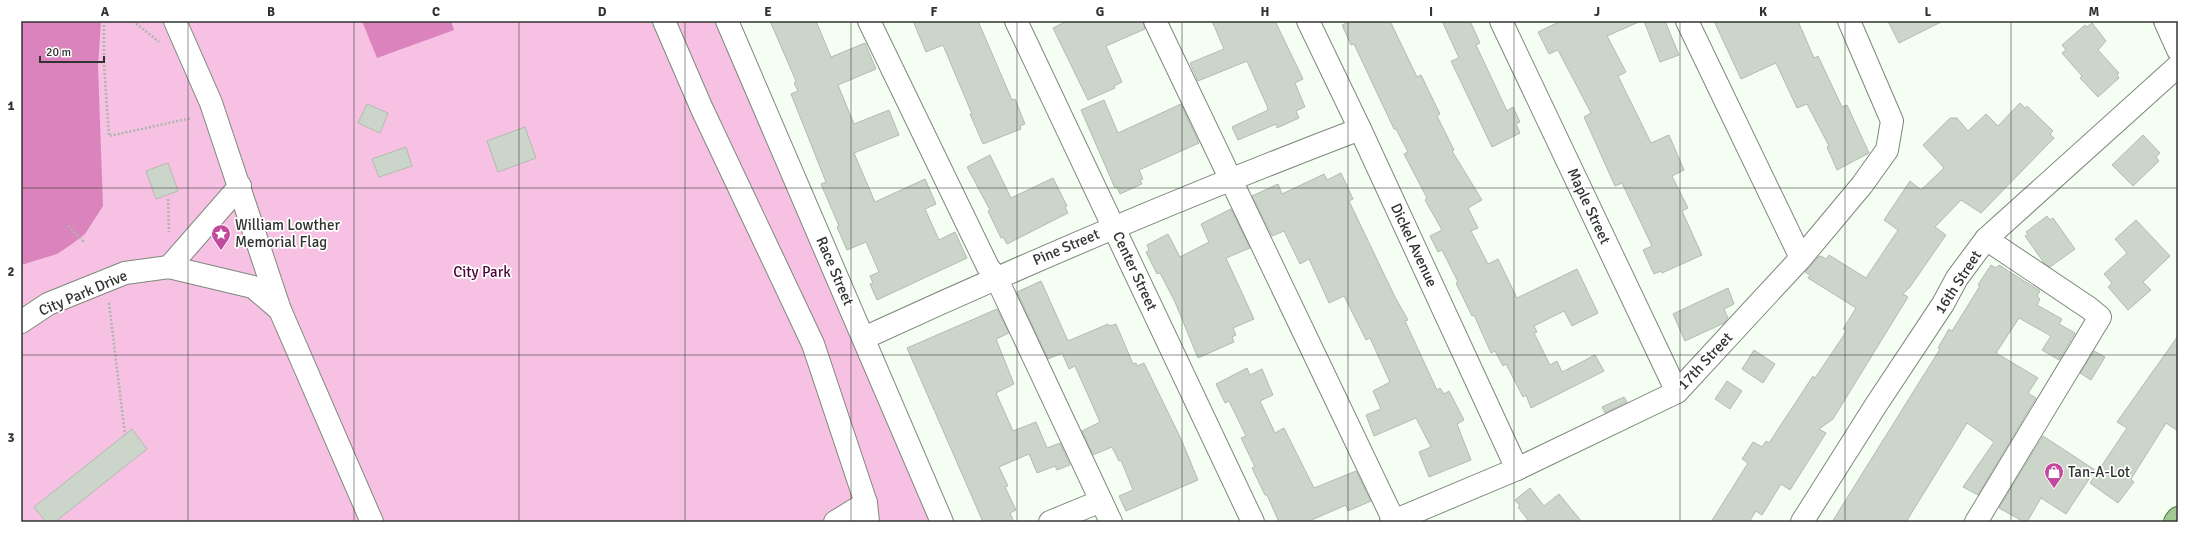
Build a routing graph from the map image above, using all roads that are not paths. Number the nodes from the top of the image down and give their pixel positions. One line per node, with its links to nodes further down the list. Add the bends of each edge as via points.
1 (175, 21): 16 (street, via 214,113)
2 (664, 21): 28 (street, via 705,116 813,344)
3 (728, 21): 24 (street, Race Street)
4 (869, 21): 21 (street, via 988,267)
5 (1016, 21): 17 (street, Center Street)
6 (1155, 21): 15 (street)
7 (1308, 21): 14 (street, Dickel Avenue)
8 (1500, 21): 25 (street, Maple Street)
9 (1687, 21): 19 (street)
10 (1849, 21): 19 (street, 17th Street, via 1892,121 1887,150 1862,185)
11 (2165, 21): 12 (street)
12 (2178, 50)
13 (2178, 66): 18 (street, 16th Street)
14 (1360, 129): 15 (street, Pine Street); 26 (street, Dickel Avenue)
15 (1230, 178): 17 (street, Pine Street); 30 (street)
16 (240, 186): 20 (street); 22 (street)
17 (1114, 226): 21 (street, Pine Street); 36 (street, Center Street)
18 (1986, 239): 37 (street, 16th Street, via 1957,278 1943,304); 38 (street, via 2100,317)
19 (1801, 258): 25 (street, 17th Street)
20 (169, 267): 22 (street, City Park Drive, via 253,287); 23 (street, City Park Drive, via 125,273 106,280 48,304)
21 (996, 277): 24 (street, Pine Street); 27 (street)
22 (280, 310): 31 (street)
23 (21, 322)
24 (864, 338): 33 (street, Race Street)
25 (1677, 392): 26 (street, 17th Street)
26 (1517, 469): 30 (street, 17th Street)
27 (1101, 501): 34 (street); 35 (street)
28 (867, 512): 32 (street)
29 (2178, 518): 39 (main road)
30 (1393, 521)
31 (372, 522)
32 (835, 522)
33 (942, 522)
34 (1050, 522)
35 (1111, 522)
36 (1253, 522)
37 (1802, 522)
38 (1976, 522)
39 (2175, 522)

